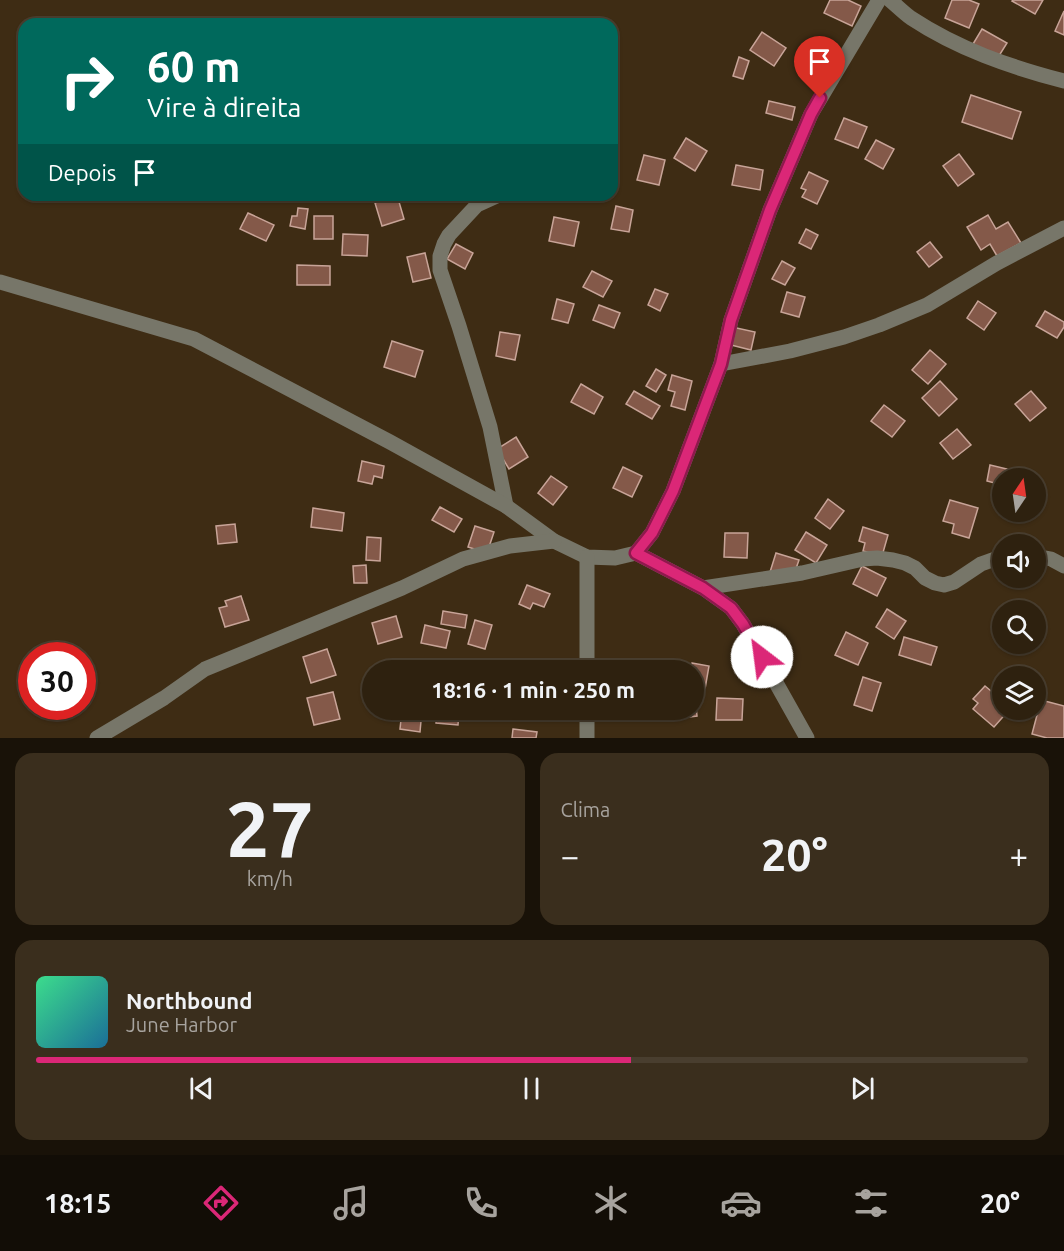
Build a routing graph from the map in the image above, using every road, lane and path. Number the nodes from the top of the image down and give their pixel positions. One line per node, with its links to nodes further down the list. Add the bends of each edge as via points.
1 (879, 0): 7 (street, via 811,114 770,210 731,320)
2 (890, 0): 3 (street, via 910,17 959,46)
3 (1064, 81)
4 (486, 201): 8 (street, via 477,205 449,235 440,256 440,270 490,427)
5 (1064, 228): 7 (street, via 997,262 927,305 879,325 790,351)
6 (0, 282): 8 (street, via 194,339)
7 (721, 364): 10 (street, via 673,491 652,533)
8 (506, 506): 9 (street)
9 (554, 541): 11 (street); 18 (street, via 510,546 463,559 205,669)
10 (636, 553): 11 (street, via 615,558); 15 (street)
11 (587, 557): 16 (street)
12 (1046, 558): 14 (street)
13 (992, 560): 15 (street, via 944,585 925,578 905,563 877,558)
14 (1064, 566)
15 (703, 588): 20 (street, via 731,608 743,624)
16 (587, 660)
17 (587, 720): 19 (street)
18 (97, 738)
19 (587, 738)
20 (807, 738)

